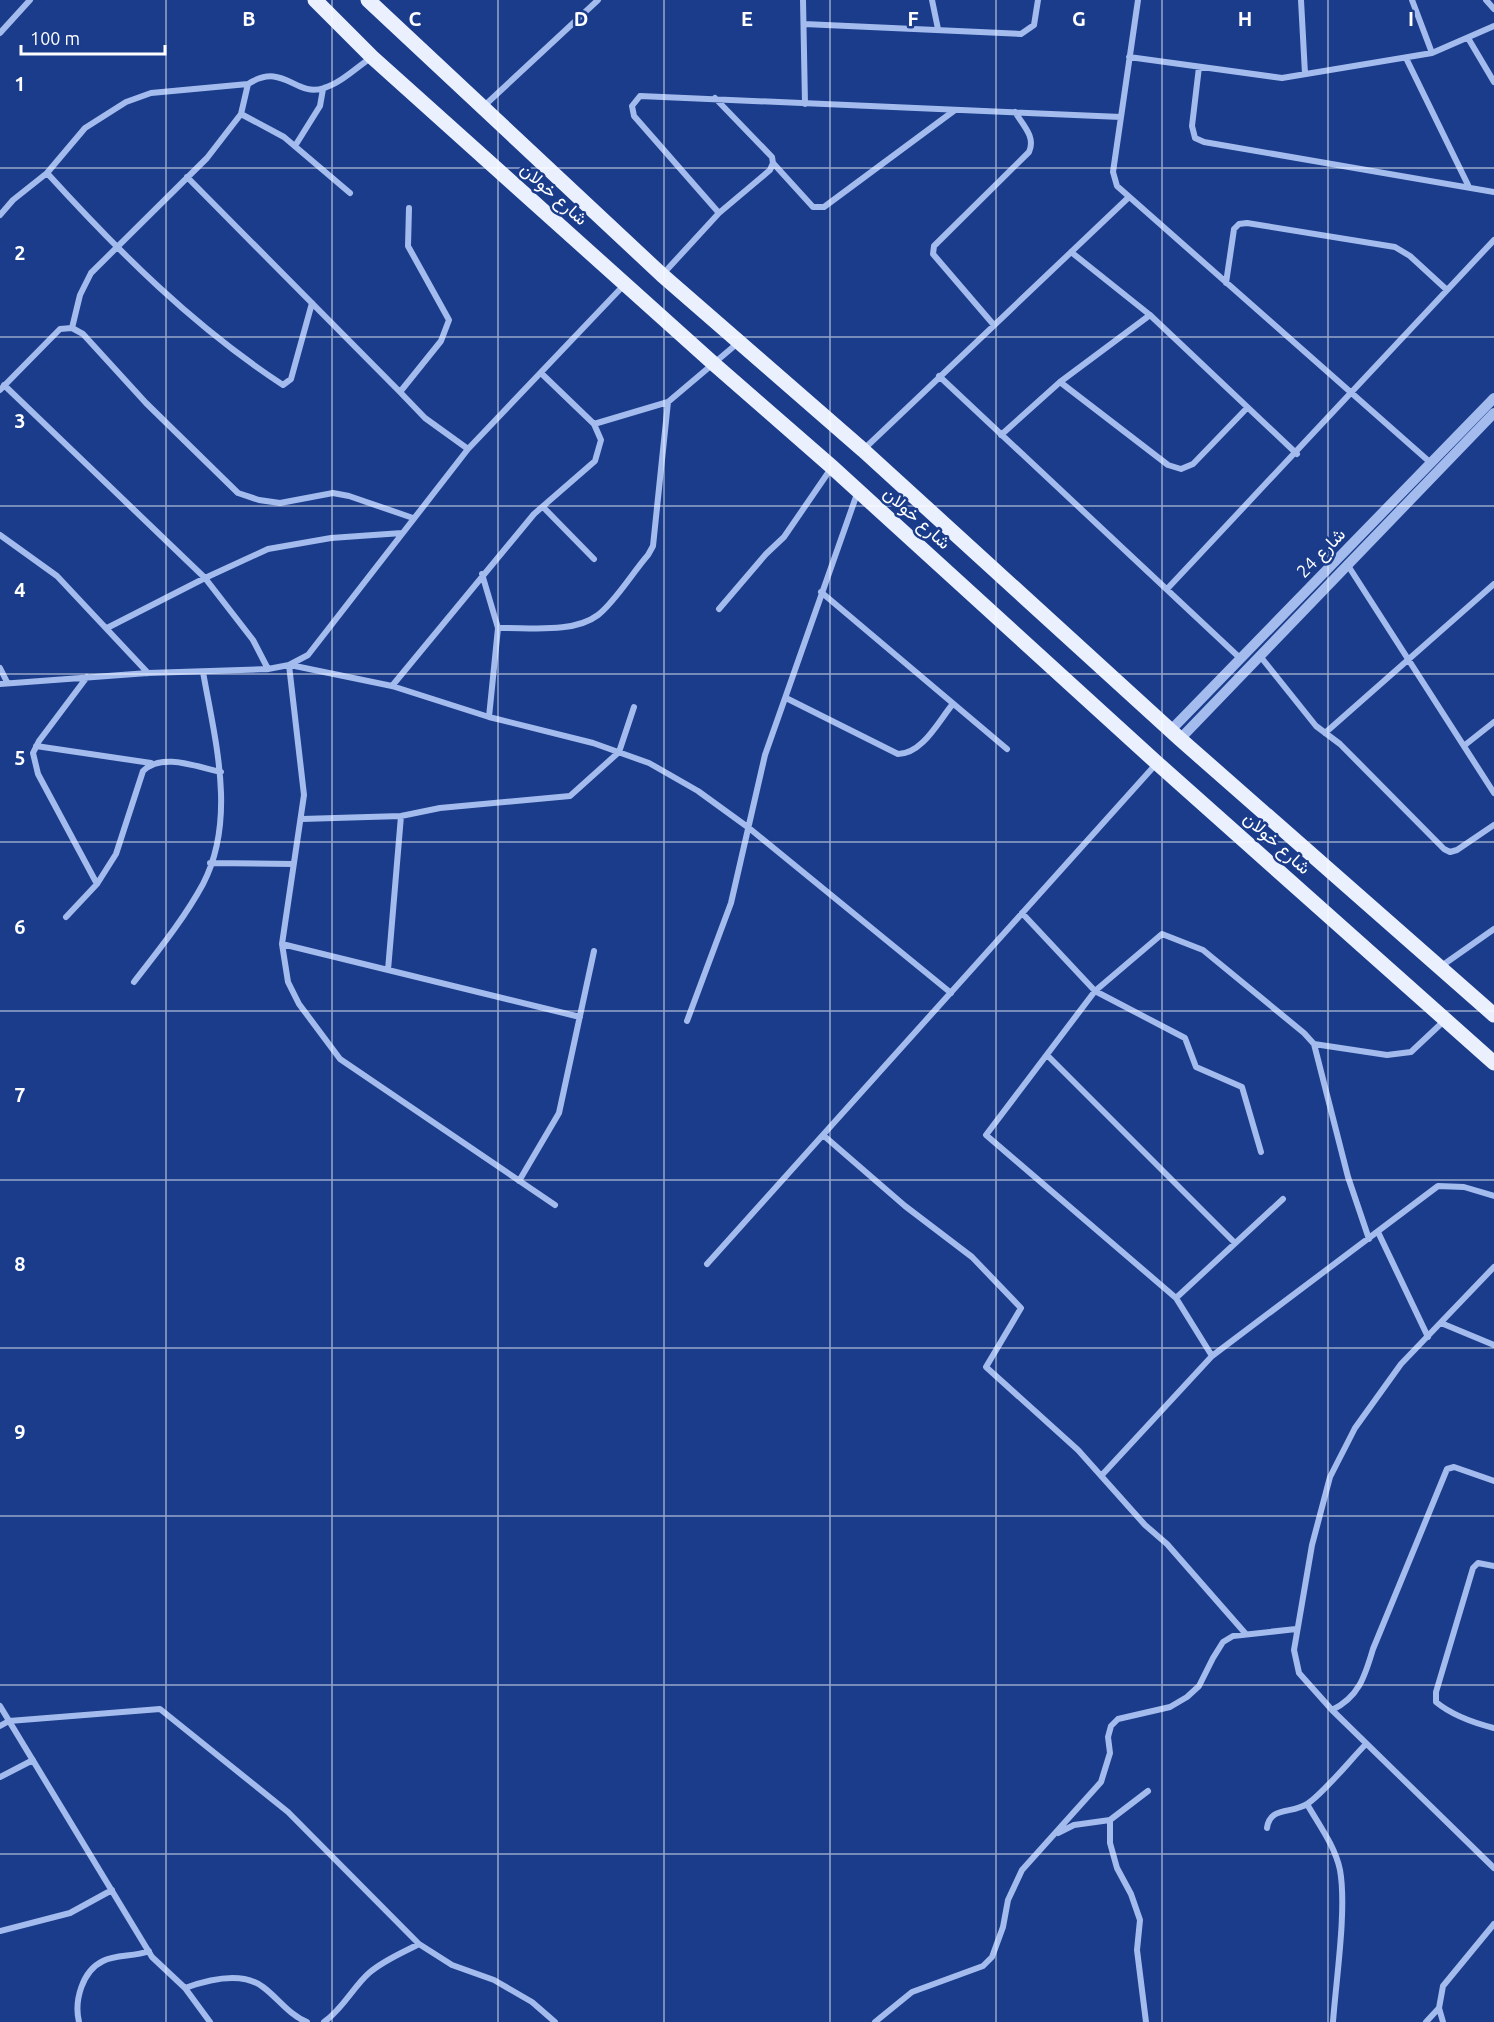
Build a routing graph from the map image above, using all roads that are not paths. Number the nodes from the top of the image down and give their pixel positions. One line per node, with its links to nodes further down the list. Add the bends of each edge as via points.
1 (30, 0): 16 (street)
2 (315, 0): 19 (main road, شارع خولان)
3 (368, 0): 29 (main road, شارع خولان)
4 (598, 0): 29 (street)
5 (803, 0): 13 (street)
6 (932, 0): 15 (street)
7 (1038, 0): 15 (street, via 1034,25 1021,34)
8 (1138, 0): 20 (street)
9 (1301, 0): 23 (street)
10 (1412, 0): 18 (street)
11 (1486, 0): 12 (street)
12 (1494, 9)
13 (804, 24): 15 (street); 28 (street)
14 (1494, 26): 17 (street)
15 (938, 29)
16 (0, 33)
17 (1468, 38): 18 (street); 24 (street)
18 (1432, 53): 21 (street)
19 (372, 57): 26 (street); 50 (main road, شارع خولان)
20 (1129, 57): 22 (street); 33 (street)
21 (1406, 58): 23 (street); 38 (street)
22 (1198, 67): 23 (street, via 1282,78); 38 (street, via 1192,126 1195,138 1204,142)
23 (1305, 75)
24 (1494, 82)
25 (248, 84): 26 (street, via 274,75 309,89); 32 (street); 36 (street, via 151,93 126,102 86,128)
26 (323, 89): 34 (street, via 320,106)
27 (714, 98): 28 (street); 35 (street); 43 (street, via 640,96 632,106 634,117)
28 (805, 104): 30 (street)
29 (483, 107): 48 (main road, شارع خولان)
30 (955, 110): 31 (street); 35 (street, via 824,207 813,207)
31 (1016, 112): 33 (street); 54 (street, via 1031,138 1029,152 934,246 933,254)
32 (241, 114): 34 (street); 37 (street)
33 (1121, 117): 41 (street, via 1113,172 1117,186)
34 (295, 146): 40 (street)
35 (773, 163): 43 (street, via 770,170)
36 (47, 173): 44 (street); 46 (street)
37 (187, 177): 46 (street); 52 (street)
38 (1469, 187): 39 (street)
39 (1494, 192)
40 (350, 193)
41 (1129, 197): 47 (street); 49 (street)
42 (409, 208): 62 (street, via 408,246 449,320 441,341)
43 (719, 213): 48 (street)
44 (0, 215)
45 (1494, 240): 51 (street)
46 (115, 247): 52 (street, via 213,336 283,385 291,379); 55 (street, via 91,273 80,295)
47 (1071, 252): 53 (street); 54 (street)
48 (662, 274): 56 (main road, شارع خولان)
49 (1226, 283): 51 (street, via 1234,229 1247,223 1395,247); 63 (street)
50 (625, 284): 57 (main road, شارع خولان); 58 (street)
51 (1447, 290): 63 (street)
52 (312, 303): 62 (street)
53 (1150, 315): 60 (street); 66 (street)
54 (993, 324): 59 (street)
55 (72, 328): 61 (street, via 60,329); 77 (street, via 83,334 146,403 238,493 280,503 333,493)
56 (739, 341): 57 (street); 71 (main road, شارع خولان)
57 (714, 364): 65 (street); 74 (main road, شارع خولان)
58 (542, 373): 68 (street); 70 (street)
59 (939, 376): 69 (street); 71 (street)
60 (1060, 382): 66 (street, via 1168,465 1181,469 1192,464); 69 (street)
61 (2, 388): 83 (street)
62 (400, 392): 70 (street, via 411,406)
63 (1352, 394): 72 (street); 73 (street)
64 (1494, 398): 73 (street, شارع 24)
65 (668, 402): 68 (street); 89 (street, via 653,546 648,555 599,614 585,622)
66 (1247, 408): 72 (street)
67 (1494, 413): 81 (street, شارع 24)
68 (594, 424): 76 (street, via 601,440 595,461)
69 (1001, 435): 85 (street)
70 (468, 449): 77 (street)
71 (863, 450): 107 (main road, شارع خولان)
72 (1297, 454): 85 (street)
73 (1431, 464): 81 (street, شارع 24)
74 (832, 467): 75 (main road, شارع خولان); 87 (street, via 784,537)
75 (858, 491): 86 (street); 113 (main road, شارع خولان)
76 (543, 507): 80 (street); 82 (street)
77 (413, 518): 78 (street)
78 (402, 533): 83 (street, via 331,538 268,549); 93 (street, via 308,655)
79 (0, 535): 88 (street, via 57,576)
80 (594, 559)
81 (1345, 560): 90 (street, شارع 24); 91 (street, شارع 24); 92 (street)
82 (482, 574): 89 (street); 100 (street)
83 (205, 578): 88 (street); 95 (street, via 254,640)
84 (1494, 584): 92 (street)
85 (1168, 588): 91 (street)
86 (821, 592): 101 (street); 102 (street)
87 (719, 609)
88 (107, 628): 97 (street)
89 (498, 628): 104 (street)
90 (1260, 656): 106 (street); 107 (street, شارع 24)
91 (1240, 659): 107 (street, شارع 24)
92 (1408, 659): 106 (street); 108 (street)
93 (289, 665): 95 (street); 100 (street); 117 (street, via 304,795)
94 (0, 668): 99 (street)
95 (268, 669): 96 (street)
96 (203, 672): 97 (street); 114 (street)
97 (148, 673): 98 (street)
98 (87, 677): 99 (street); 109 (street)
99 (4, 683)
100 (392, 686): 104 (street)
101 (786, 698): 102 (street, via 898,754 908,754 917,748); 119 (street, via 765,755)
102 (952, 705): 110 (street)
103 (634, 707): 111 (street)
104 (489, 717): 111 (street)
105 (1494, 722): 108 (street)
106 (1325, 734): 118 (street, via 1346,750 1444,849 1457,850)
107 (1176, 735): 128 (main road, شارع خولان)
108 (1465, 745): 115 (street)
109 (36, 746): 112 (street); 122 (street, via 33,753 38,774)
110 (1007, 749)
111 (619, 752): 116 (street, via 570,795 440,808); 119 (street, via 649,763 698,791)
112 (151, 763): 114 (street, via 164,760); 122 (street, via 143,771 116,854)
113 (1157, 763): 123 (street); 135 (main road, شارع خولان)
114 (221, 772): 120 (street, via 218,841)
115 (1494, 793)
116 (401, 816): 117 (street); 129 (street)
117 (302, 819): 121 (street)
118 (1494, 825)
119 (749, 828): 132 (street); 136 (street, via 731,903)
120 (210, 862): 121 (street); 130 (street, via 204,883)
121 (293, 864): 126 (street)
122 (97, 884): 124 (street)
123 (1022, 913): 131 (street); 132 (street)
124 (66, 917)
125 (1494, 929): 128 (street)
126 (282, 944): 129 (street); 142 (street, via 288,982 299,1004 340,1059)
127 (594, 951): 134 (street)
128 (1440, 968): 133 (main road, شارع خولان)
129 (388, 970): 134 (street)
130 (134, 982)
131 (1095, 991): 137 (street, via 1162,934 1203,950); 138 (street); 141 (street, via 1185,1038 1196,1067 1242,1087)
132 (951, 993): 140 (street)
133 (1494, 1015)
134 (580, 1017): 142 (street, via 559,1113)
135 (1446, 1019): 137 (street, via 1411,1052 1387,1055); 139 (main road, شارع خولان)
136 (687, 1021)
137 (1314, 1044): 147 (street, via 1348,1177)
138 (1047, 1055): 148 (street); 151 (street, via 986,1135)
139 (1494, 1063)
140 (823, 1135): 149 (street); 156 (street, via 972,1257 1021,1308 986,1367 1078,1450)
141 (1261, 1152)
142 (519, 1181): 145 (street)
143 (1494, 1196): 146 (street, via 1464,1187 1438,1186)
144 (1283, 1199): 148 (street)
145 (555, 1205)
146 (1377, 1232): 147 (street); 153 (street)
147 (1369, 1239): 155 (street)
148 (1234, 1242): 151 (street)
149 (707, 1264)
150 (1494, 1267): 152 (street)
151 (1176, 1298): 155 (street)
152 (1441, 1323): 153 (street); 154 (street)
153 (1428, 1337): 159 (street, via 1401,1364 1355,1428 1330,1477)
154 (1494, 1345)
155 (1212, 1356): 156 (street)
156 (1101, 1476): 160 (street)
157 (1494, 1481): 162 (street, via 1454,1467 1447,1469 1364,1679 1351,1698)
158 (1494, 1566): 165 (street, via 1478,1563 1473,1568 1436,1692 1436,1702 1443,1708 1473,1723)
159 (1296, 1629): 160 (street); 162 (street, via 1294,1650 1299,1673)
160 (1245, 1633): 173 (street, via 1223,1642 1199,1686 1187,1697 1170,1707 1128,1714 1111,1726 1110,1753 1101,1782)
161 (0, 1706): 163 (street)
162 (1332, 1710): 166 (street)
163 (9, 1721): 164 (street); 167 (street); 178 (street, via 160,1709 288,1812)
164 (0, 1726)
165 (1494, 1728)
166 (1366, 1744): 170 (street); 174 (street)
167 (33, 1760): 168 (street); 175 (street)
168 (0, 1777)
169 (1148, 1791): 171 (street)
170 (1307, 1804): 172 (street, via 1278,1812 1267,1822); 189 (street, via 1335,1853 1340,1871)
171 (1110, 1821): 173 (street, via 1074,1825); 188 (street, via 1110,1843 1117,1868 1140,1920 1137,1950)
172 (1267, 1828)
173 (1055, 1835): 187 (street, via 1022,1870 1008,1900 992,1957 983,1966 912,1992)
174 (1494, 1868)
175 (112, 1890): 177 (street, via 70,1913); 179 (street)
176 (1494, 1924): 181 (street, via 1443,1986)
177 (0, 1931)
178 (419, 1944): 185 (street, via 368,1974); 186 (street, via 452,1965 494,1980 532,2002)
179 (148, 1951): 180 (street); 182 (street, via 103,1960 87,1974 76,2008)
180 (185, 1988): 183 (street); 184 (street, via 207,1981 241,1979 261,1985 297,2018)
181 (1439, 2008): 190 (street); 191 (street)
182 (79, 2022)
183 (208, 2022)
184 (307, 2022)
185 (324, 2022)
186 (555, 2022)
187 (874, 2022)
188 (1146, 2022)
189 (1334, 2022)
190 (1426, 2022)
191 (1443, 2022)

